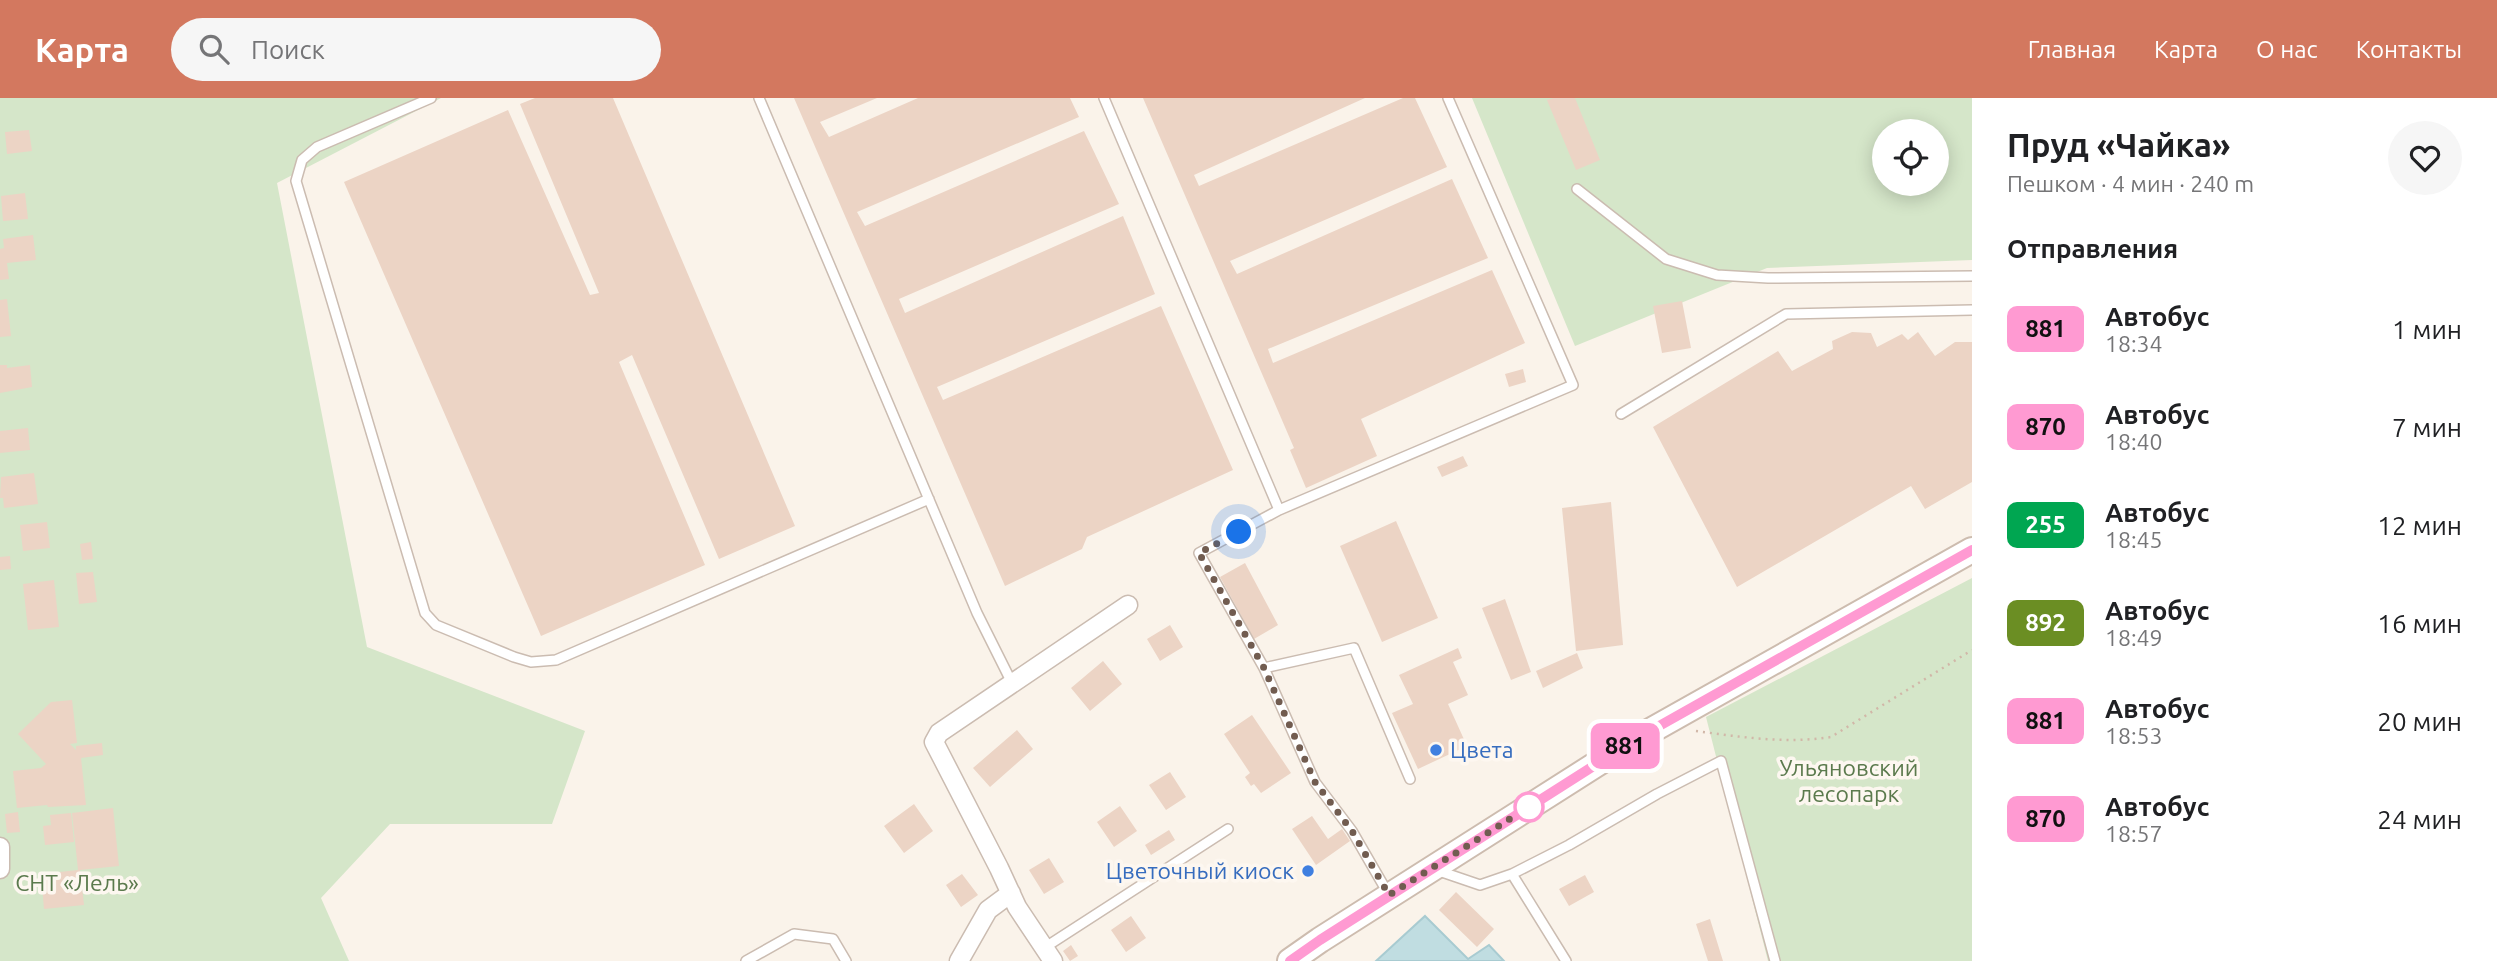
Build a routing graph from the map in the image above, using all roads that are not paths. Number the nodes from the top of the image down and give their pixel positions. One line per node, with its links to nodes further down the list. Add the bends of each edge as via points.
1 (430, 98): 9 (lane, via 317,147 302,160 296,181 425,614 436,625 523,660 556,660)
2 (760, 98): 9 (lane)
3 (1104, 98): 10 (lane)
4 (1448, 98): 10 (lane, via 1573,385)
5 (1577, 189): 6 (lane, via 1666,259 1717,275)
6 (1972, 276)
7 (1972, 310): 8 (lane, via 1786,314)
8 (1621, 414)
9 (929, 499): 14 (lane)
10 (1279, 510): 13 (lane, via 1199,553)
11 (1972, 550): 19 (main road, via 1636,739)
12 (1128, 605): 14 (street)
13 (1264, 668): 15 (lane, via 1354,648); 22 (lane, via 1315,782 1352,831)
14 (1012, 683): 21 (street, via 939,733 934,742)
15 (1410, 779)
16 (1228, 829): 23 (lane)
17 (0, 847): 18 (street)
18 (0, 869)
19 (1432, 869): 20 (lane, via 1480,885); 22 (main road)
20 (1512, 874): 28 (lane); 29 (lane, via 1721,761)
21 (1011, 893): 23 (street); 26 (street, via 988,910)
22 (1389, 895): 27 (main road)
23 (1048, 954)
24 (746, 961): 25 (lane, via 794,934 833,939)
25 (846, 961)
26 (958, 961)
27 (1290, 961)
28 (1566, 961)
29 (1775, 961)

